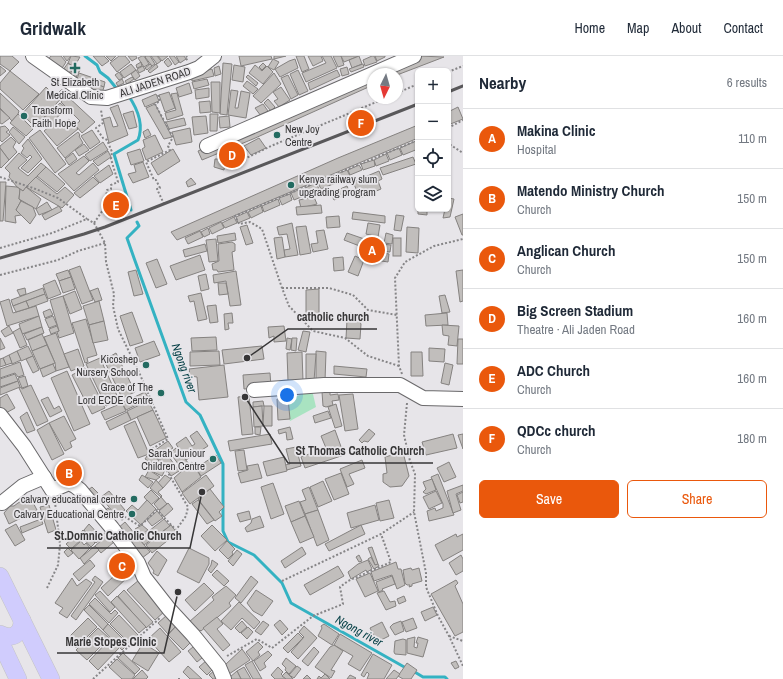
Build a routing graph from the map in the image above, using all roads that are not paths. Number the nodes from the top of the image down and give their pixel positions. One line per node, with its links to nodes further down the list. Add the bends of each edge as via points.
1 (33, 56): 2 (street, ALI JADEN ROAD, via 91,96 107,98 199,68)
2 (214, 56)
3 (414, 56): 4 (street)
4 (207, 146)
5 (254, 390): 6 (street, via 376,384 400,385 423,398)
6 (463, 398)
7 (1, 419): 8 (street, via 24,446)
8 (44, 478): 9 (street, via 23,486); 16 (street, via 52,490 69,483 75,486 112,528 138,563 144,577 216,663)
9 (2, 503)
10 (0, 576): 11 (main road)
11 (22, 620): 12 (main road, via 19,632 10,636); 15 (main road)
12 (0, 634)
13 (0, 641): 14 (main road)
14 (18, 679)
15 (52, 679)
16 (224, 679)

